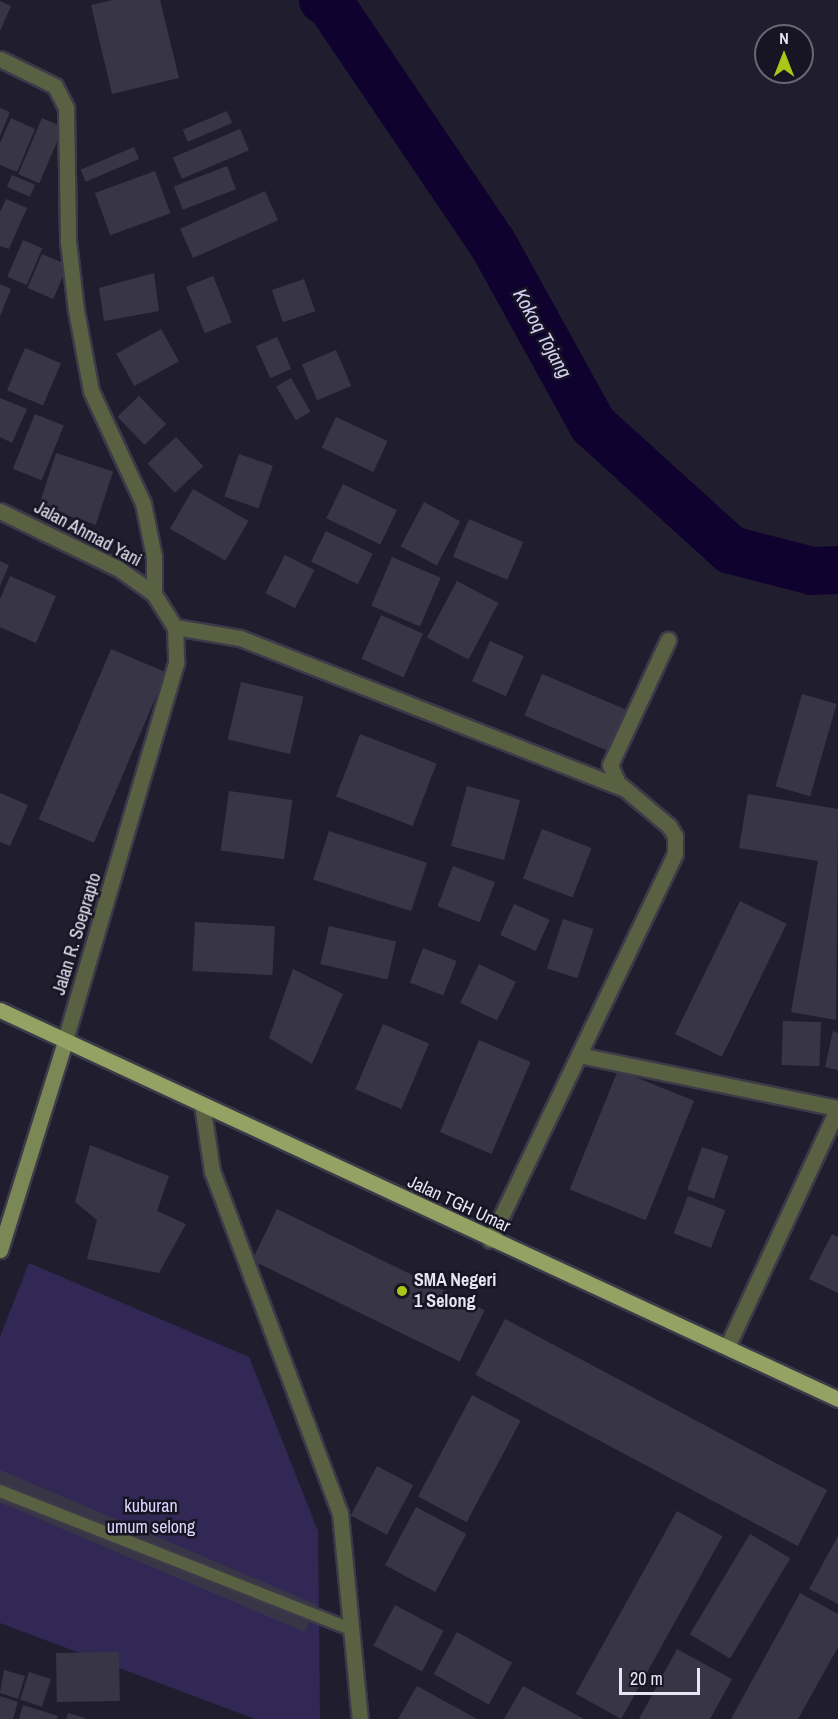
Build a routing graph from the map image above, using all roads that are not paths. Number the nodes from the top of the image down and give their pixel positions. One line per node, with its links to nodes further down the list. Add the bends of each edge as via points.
1 (0, 59): 3 (street, via 55,86 66,108 68,241 76,310 91,392 143,503 154,557)
2 (0, 511): 3 (street, Jalan Ahmad Yani, via 119,569)
3 (154, 594): 4 (street, Jalan Ahmad Yani)
4 (175, 627): 6 (street, via 240,638); 8 (street, Jalan R. Soeprapto, via 176,663)
5 (668, 640): 6 (street, via 612,759 612,773)
6 (626, 789): 9 (street, via 669,826 675,836 675,854)
7 (0, 1010): 8 (main road, Jalan TGH Umar)
8 (65, 1041): 10 (main road, Jalan TGH Umar); 13 (main road, Jalan R. Soeprapto)
9 (579, 1055): 11 (street); 12 (street)
10 (202, 1104): 12 (main road, Jalan TGH Umar); 17 (street, via 212,1171 340,1513)
11 (838, 1108): 14 (street)
12 (490, 1240): 14 (main road, Jalan TGH Umar)
13 (1, 1243)
14 (727, 1347): 15 (main road, Jalan TGH Umar)
15 (838, 1399)
16 (0, 1491): 17 (lane)
17 (350, 1629): 18 (street)
18 (360, 1719)

